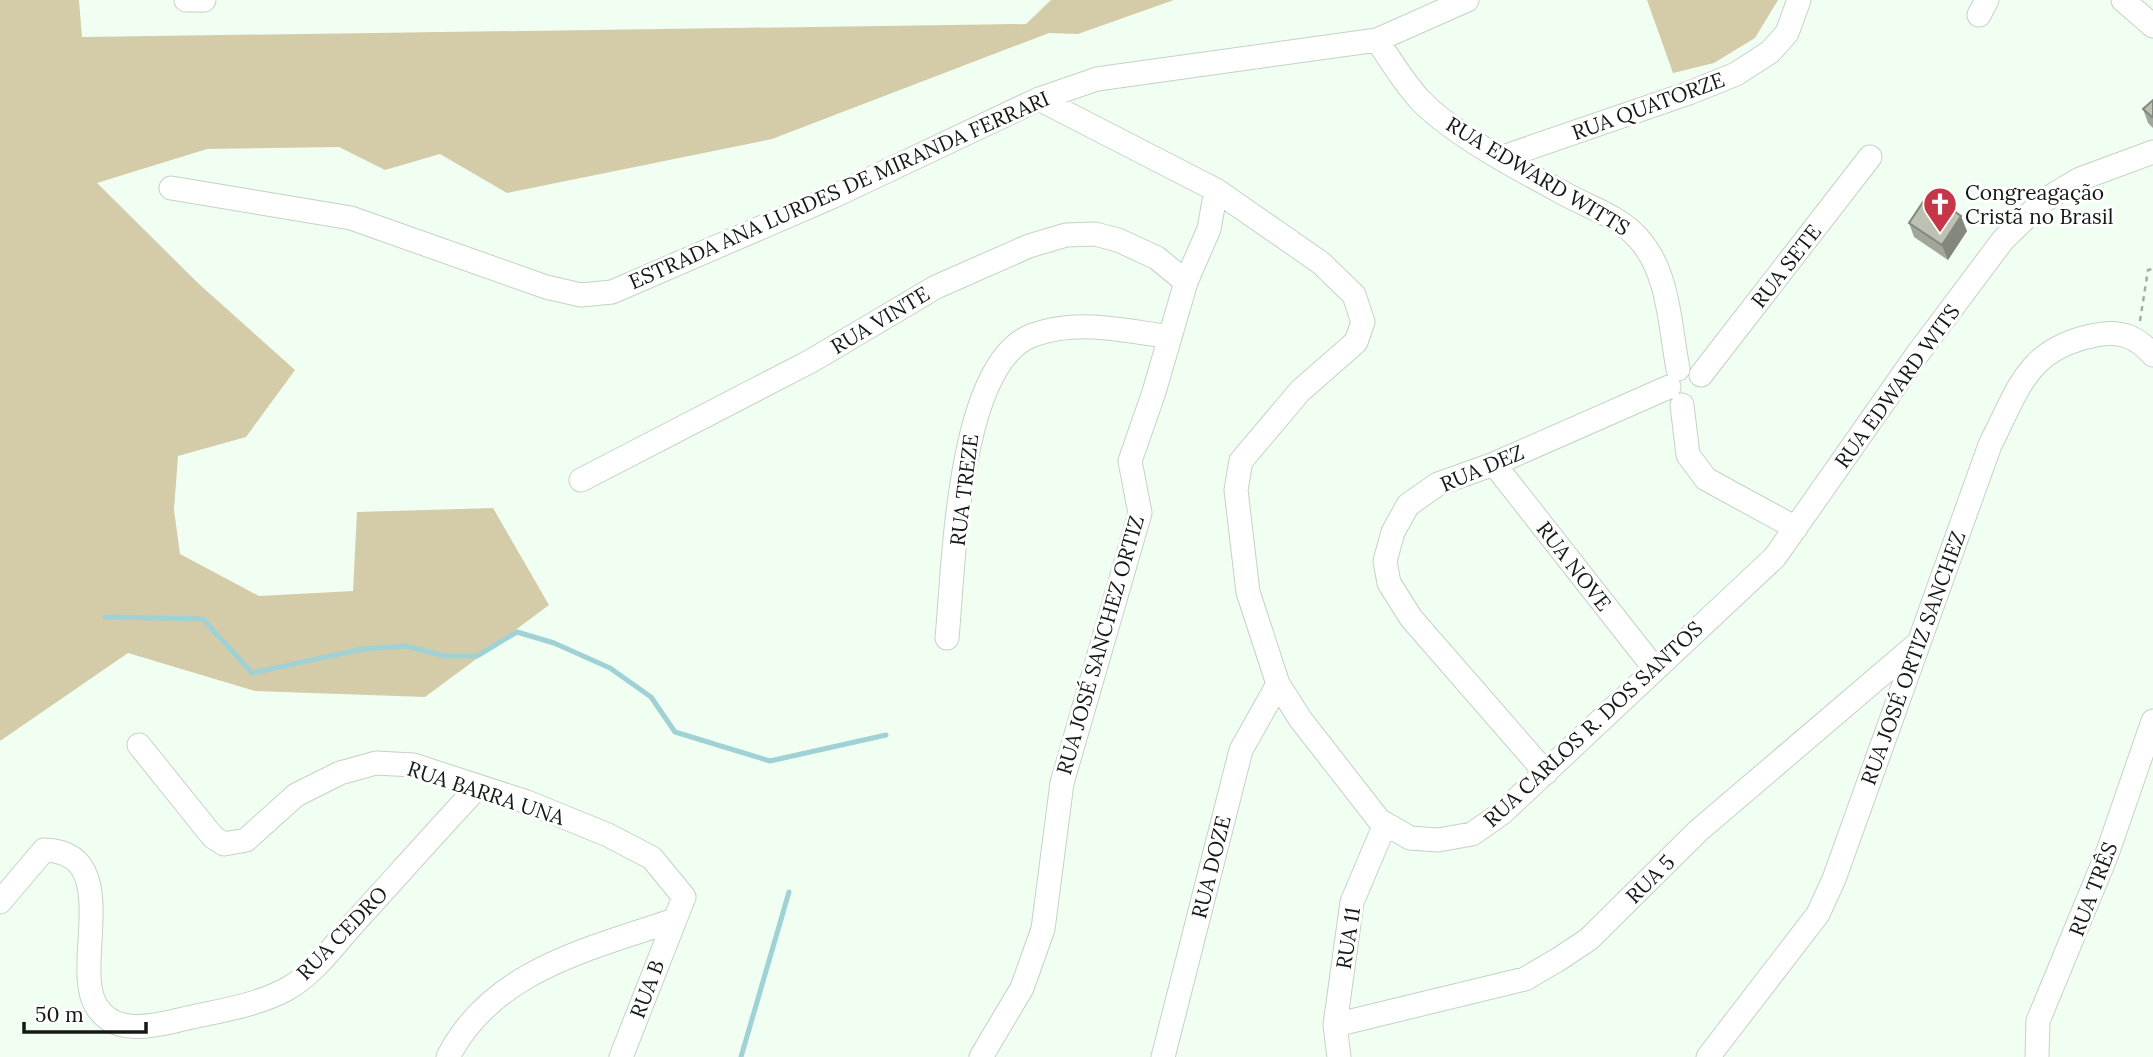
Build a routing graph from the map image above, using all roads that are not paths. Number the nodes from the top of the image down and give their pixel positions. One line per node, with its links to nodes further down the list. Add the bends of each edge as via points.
1 (186, 0): 2 (street)
2 (204, 0)
3 (1467, 0): 7 (street, ESTRADA ANA LURDES DE MIRANDA FERRARI)
4 (1799, 0): 10 (street, RUA QUATORZE, via 1787,33 1770,52 1736,74)
5 (2123, 0): 6 (street)
6 (2153, 26)
7 (1377, 40): 8 (street, ESTRADA ANA LURDES DE MIRANDA FERRARI, via 1097,79); 10 (street, RUA EDWARD WITTS, via 1422,101)
8 (1039, 99): 12 (street, ESTRADA ANA LURDES DE MIRANDA FERRARI, via 834,196 612,292 581,295 546,287 352,218); 13 (street, RUA CARLOS R. DOS SANTOS)
9 (2153, 152): 21 (street, RUA EDWARD WITS, via 2080,179 2052,196 2003,240)
10 (1503, 157): 18 (street, RUA EDWARD WITTS, via 1611,216 1638,237 1663,284)
11 (1870, 158): 17 (street, RUA SETE)
12 (171, 188)
13 (1216, 190): 14 (street, RUA JOSÉ SANCHEZ ORTIZ, via 1209,229); 25 (street, RUA CARLOS R. DOS SANTOS, via 1321,263 1354,295 1363,322 1356,342 1300,391 1241,461 1236,490 1248,592)
14 (1186, 282): 15 (street, RUA JOSÉ SANCHEZ ORTIZ); 20 (street, RUA VINTE, via 1157,258 1095,234 1066,235 1029,246 936,287 811,361)
15 (1170, 337): 22 (street, RUA TREZE, via 1097,326 1051,330 1030,336 999,365 982,393 968,438); 36 (street, RUA JOSÉ SANCHEZ ORTIZ, via 1130,461 1140,513 1062,783 1043,929 1022,988)
16 (2145, 347): 23 (street, RUA JOSÉ ORTIZ SANCHEZ, via 2107,332 2071,339 2046,353 2024,380 1990,445)
17 (1701, 375): 18 (street, via 1694,368); 18 (street, via 1698,390)
18 (1676, 387): 19 (street, RUA DEZ); 21 (street, via 1688,455 1706,479)
19 (1493, 464): 24 (street, RUA NOVE); 28 (street, RUA DEZ, via 1438,484 1408,505 1393,531 1385,561 1389,583 1411,618)
20 (581, 480)
21 (1796, 528): 24 (street, RUA CARLOS R. DOS SANTOS, via 1775,557)
22 (947, 638)
23 (1918, 644): 33 (street, RUA 5, via 1698,831 1589,939 1559,959 1525,979); 39 (street, RUA JOSÉ ORTIZ SANCHEZ, via 1818,914)
24 (1655, 669): 28 (street, RUA CARLOS R. DOS SANTOS)
25 (1278, 684): 30 (street, RUA CARLOS R. DOS SANTOS, via 1301,720); 37 (street, RUA DOZE, via 1241,750)
26 (2153, 721): 40 (street, RUA TRÊS, via 2107,854 2038,1021)
27 (139, 745): 29 (street, RUA BARRA UNA, via 213,837 224,844 246,839 296,795 340,773 376,764 413,765)
28 (1546, 773): 30 (street, RUA CARLOS R. DOS SANTOS, via 1472,834 1438,840 1410,838)
29 (477, 788): 31 (street, RUA CEDRO, via 318,962 289,988 261,1000 126,1027 96,1007 91,985 91,908 85,871 75,859 60,850 44,850); 32 (street, RUA BARRA UNA, via 527,802 652,858 684,897)
30 (1385, 824): 33 (street, RUA 11, via 1352,902)
31 (0, 902)
32 (674, 920): 34 (street, via 554,961 505,989 470,1021); 35 (street, RUA B)
33 (1335, 1025): 38 (street, RUA 11)
34 (448, 1057)
35 (621, 1057)
36 (981, 1057)
37 (1163, 1057)
38 (1339, 1057)
39 (1708, 1057)
40 (2037, 1057)

